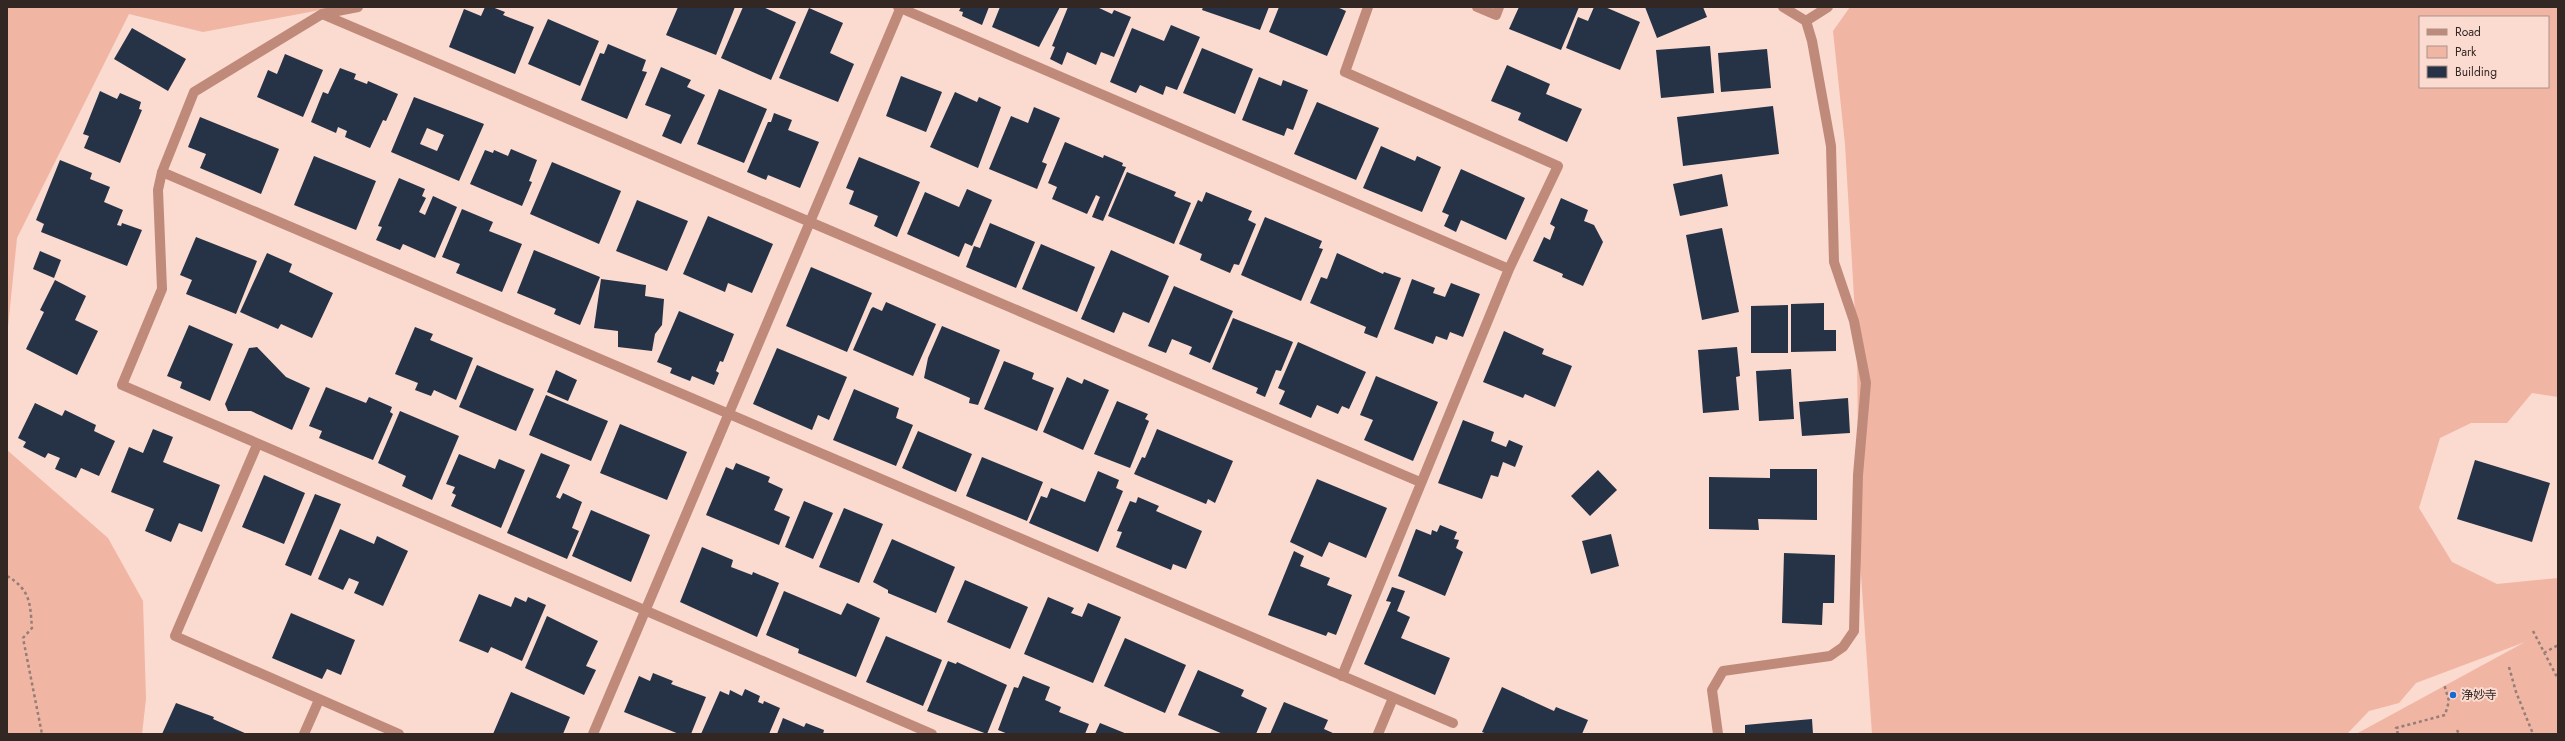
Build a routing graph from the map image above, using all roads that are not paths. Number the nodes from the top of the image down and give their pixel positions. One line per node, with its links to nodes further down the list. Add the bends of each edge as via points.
1 (358, 7): 8 (street)
2 (900, 7): 11 (street); 12 (street)
3 (1368, 7): 12 (street, via 1345,72 1558,166)
4 (1476, 7): 5 (street, via 1496,15)
5 (1499, 7)
6 (1783, 7): 9 (street)
7 (1828, 7): 9 (street)
8 (322, 14): 10 (street, via 194,92); 11 (street)
9 (1806, 21): 26 (street, via 1831,146 1834,262 1854,321 1866,383 1858,475 1854,631 1843,647 1830,656 1723,671 1712,690)
10 (162, 172): 13 (street); 14 (street, via 158,190 162,289 122,385)
11 (810, 222): 13 (street); 15 (street)
12 (1509, 269): 15 (street)
13 (729, 414): 16 (street); 17 (street)
14 (257, 445): 16 (street); 19 (street, via 175,636)
15 (1420, 482): 17 (street)
16 (645, 611): 23 (street); 24 (street)
17 (1342, 676): 18 (street)
18 (1393, 698): 20 (street); 25 (street)
19 (319, 700): 21 (street); 22 (street)
20 (1453, 723)
21 (304, 734)
22 (399, 734)
23 (593, 734)
24 (932, 734)
25 (1378, 734)
26 (1718, 734)

